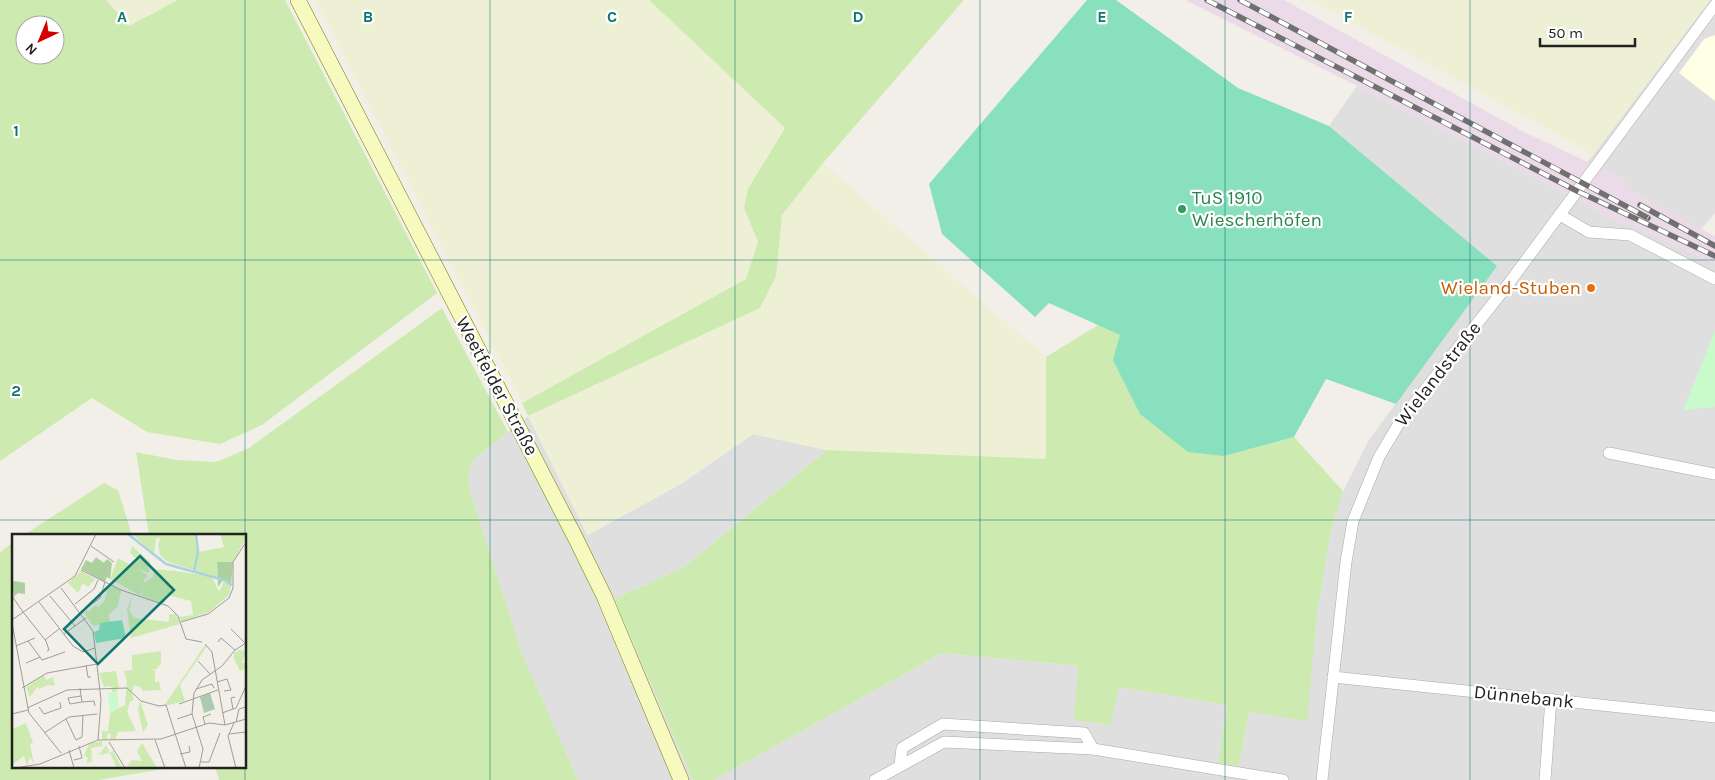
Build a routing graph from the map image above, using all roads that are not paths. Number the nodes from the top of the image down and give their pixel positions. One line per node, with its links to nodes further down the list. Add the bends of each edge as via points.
1 (298, 0): 18 (street, Weetfelder Straße, via 604,596)
2 (1715, 7): 3 (street, Wielandstraße)
3 (1560, 214): 4 (street, via 1590,232 1630,235); 7 (street, Wielandstraße, via 1405,414 1379,457 1353,521)
4 (1715, 279)
5 (1609, 453): 6 (street)
6 (1715, 474)
7 (1333, 677): 8 (street, Dünnebank); 21 (street, Wielandstraße)
8 (1551, 699): 9 (street, Dünnebank); 22 (street)
9 (1715, 717)
10 (981, 726): 11 (street); 13 (street); 17 (street, via 943,724 902,748)
11 (995, 726): 12 (street); 14 (street)
12 (1017, 728): 15 (street); 16 (street, via 1084,733)
13 (980, 743): 14 (street); 17 (street, via 944,742)
14 (994, 744): 15 (street)
15 (1016, 745): 16 (street)
16 (1092, 749): 20 (street)
17 (900, 765): 19 (street)
18 (681, 780)
19 (875, 780)
20 (1283, 780)
21 (1322, 780)
22 (1545, 780)

